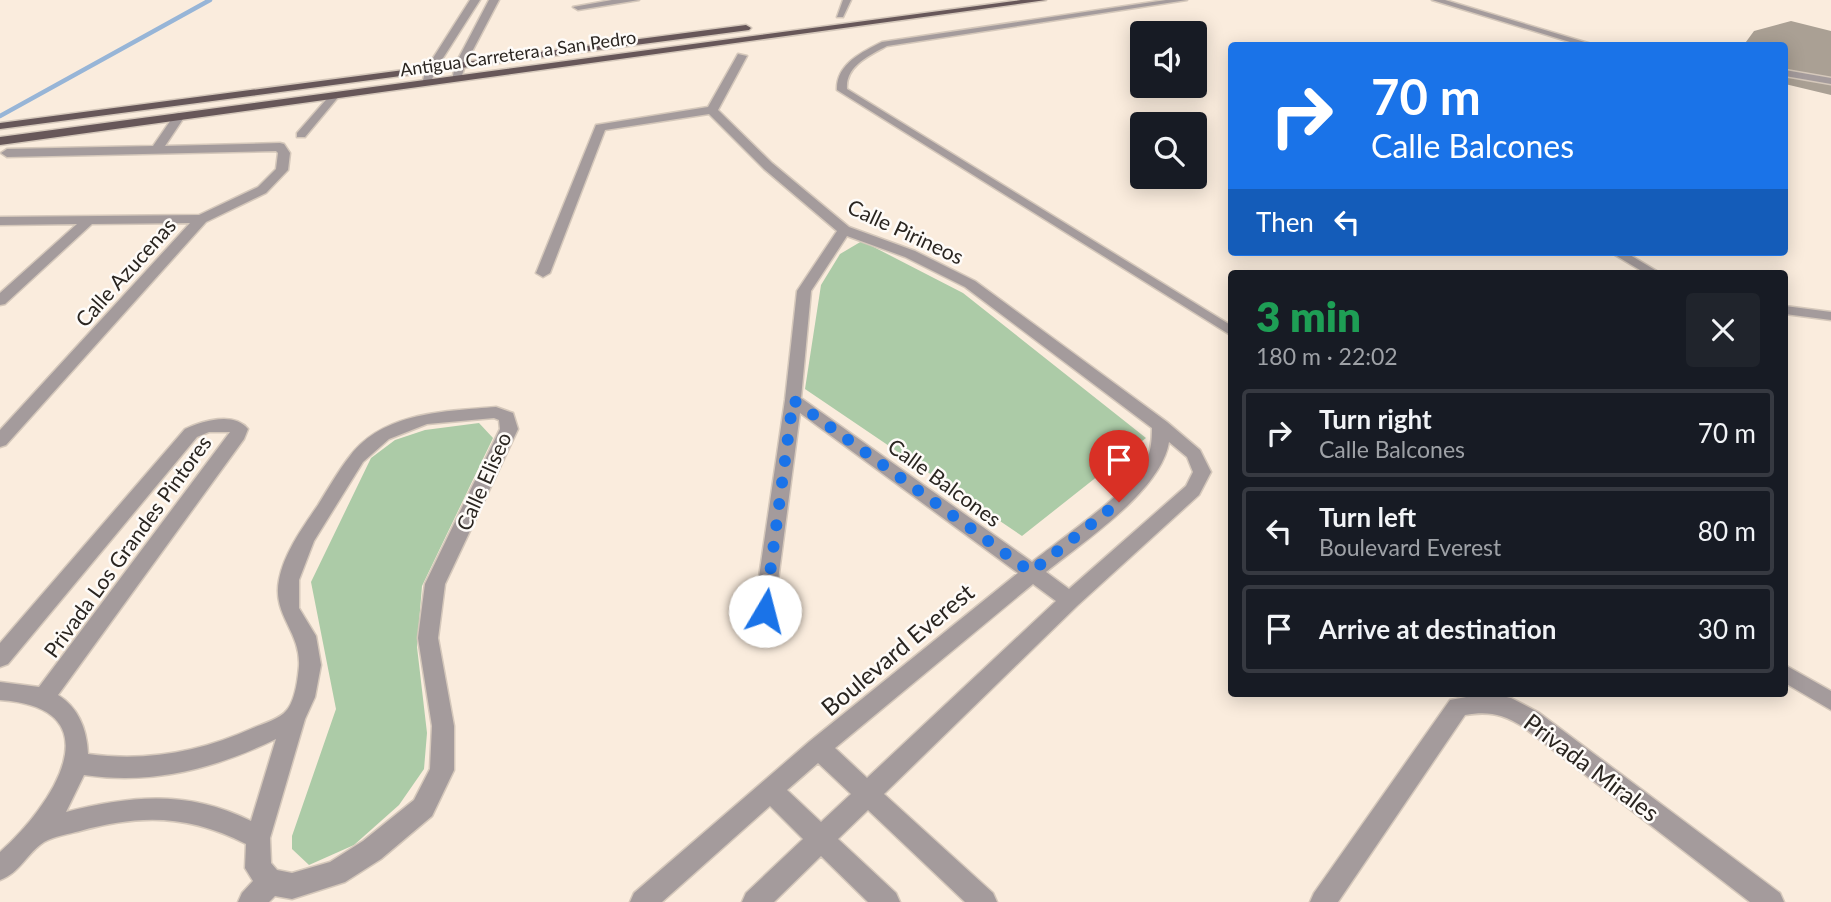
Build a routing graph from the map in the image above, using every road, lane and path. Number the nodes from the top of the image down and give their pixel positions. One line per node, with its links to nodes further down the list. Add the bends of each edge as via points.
1 (475, 0): 16 (street)
2 (494, 0): 15 (street)
3 (583, 0): 4 (street, via 578,7)
4 (634, 0)
5 (847, 0): 10 (lane)
6 (954, 0): 10 (main road)
7 (1041, 0): 18 (main road, Antigua Carretera a San Pedro)
8 (1182, 0): 39 (lane, via 885,44 846,70 840,84 842,90 884,117)
9 (1436, 0): 13 (lane)
10 (840, 15): 11 (main road)
11 (827, 17)
12 (758, 26): 15 (main road, Antigua Carretera a San Pedro)
13 (1580, 42)
14 (742, 56): 22 (street)
15 (460, 65): 16 (main road, Antigua Carretera a San Pedro); 18 (street)
16 (431, 69): 20 (street); 24 (main road, Antigua Carretera a San Pedro)
17 (1788, 74): 19 (lane)
18 (456, 79): 20 (main road, Antigua Carretera a San Pedro)
19 (1831, 81)
20 (426, 82): 21 (main road, Antigua Carretera a San Pedro)
21 (335, 95): 23 (main road, Antigua Carretera a San Pedro); 25 (lane)
22 (712, 110): 32 (street, Calle Pirineos, via 768,166); 35 (street, via 600,127)
23 (179, 116): 26 (main road, Antigua Carretera a San Pedro); 27 (street)
24 (0, 126)
25 (301, 135)
26 (0, 141)
27 (158, 148): 28 (street); 29 (street, Calle Azucenas, via 280,147 284,153 282,170 262,190)
28 (6, 153)
29 (201, 219): 30 (street); 42 (street, Calle Azucenas)
30 (89, 220): 31 (street); 36 (street)
31 (0, 221)
32 (844, 230): 40 (street, via 804,291); 41 (street, Calle Pirineos, via 911,254 970,284)
33 (1623, 256): 34 (lane)
34 (1649, 270)
35 (543, 273)
36 (0, 301)
37 (1788, 310): 38 (lane)
38 (1831, 316)
39 (1228, 330)
40 (793, 400): 43 (street, Calle Balcones); 45 (street)
41 (1161, 426): 43 (street, Boulevard Everest, via 1161,449 1153,469); 44 (street, Calle Pirineos, via 1194,454 1202,471 1193,490)
42 (0, 441)
43 (1031, 572): 44 (street, Calle Balcones); 52 (street, Boulevard Everest)
44 (1070, 600): 55 (street)
45 (765, 611)
46 (0, 658): 49 (street, Privada Los Grandes Pintores, via 191,433 206,426 239,429)
47 (1788, 675): 50 (lane)
48 (0, 691): 49 (street)
49 (44, 697): 53 (street, via 66,712 76,736)
50 (1831, 701)
51 (294, 719): 53 (street, via 220,754 181,765 142,770); 57 (street, Calle Eliseo); 60 (street, Calle Eliseo, via 310,666 306,636 289,608 289,580 305,540 357,457 383,435 425,419 496,412 508,416 509,429 435,584 428,638 443,726 442,771 423,808 372,850 336,873 292,886)
52 (818, 748): 54 (street, Boulevard Everest); 55 (street)
53 (77, 763): 56 (street)
54 (771, 791): 58 (street); 62 (street, Boulevard Everest)
55 (869, 794): 58 (street); 65 (street)
56 (36, 833): 57 (street, via 81,818 163,807 220,818); 59 (street)
57 (258, 838): 60 (street, Calle Eliseo, via 258,867)
58 (822, 840): 63 (street); 64 (street)
59 (0, 868)
60 (271, 882): 61 (street)
61 (251, 902)
62 (643, 902)
63 (755, 902)
64 (887, 902)
65 (984, 902)
66 (1323, 902): 67 (street, Privada Mirales, via 1458,707 1478,703 1505,703 1530,719)
67 (1771, 902)

